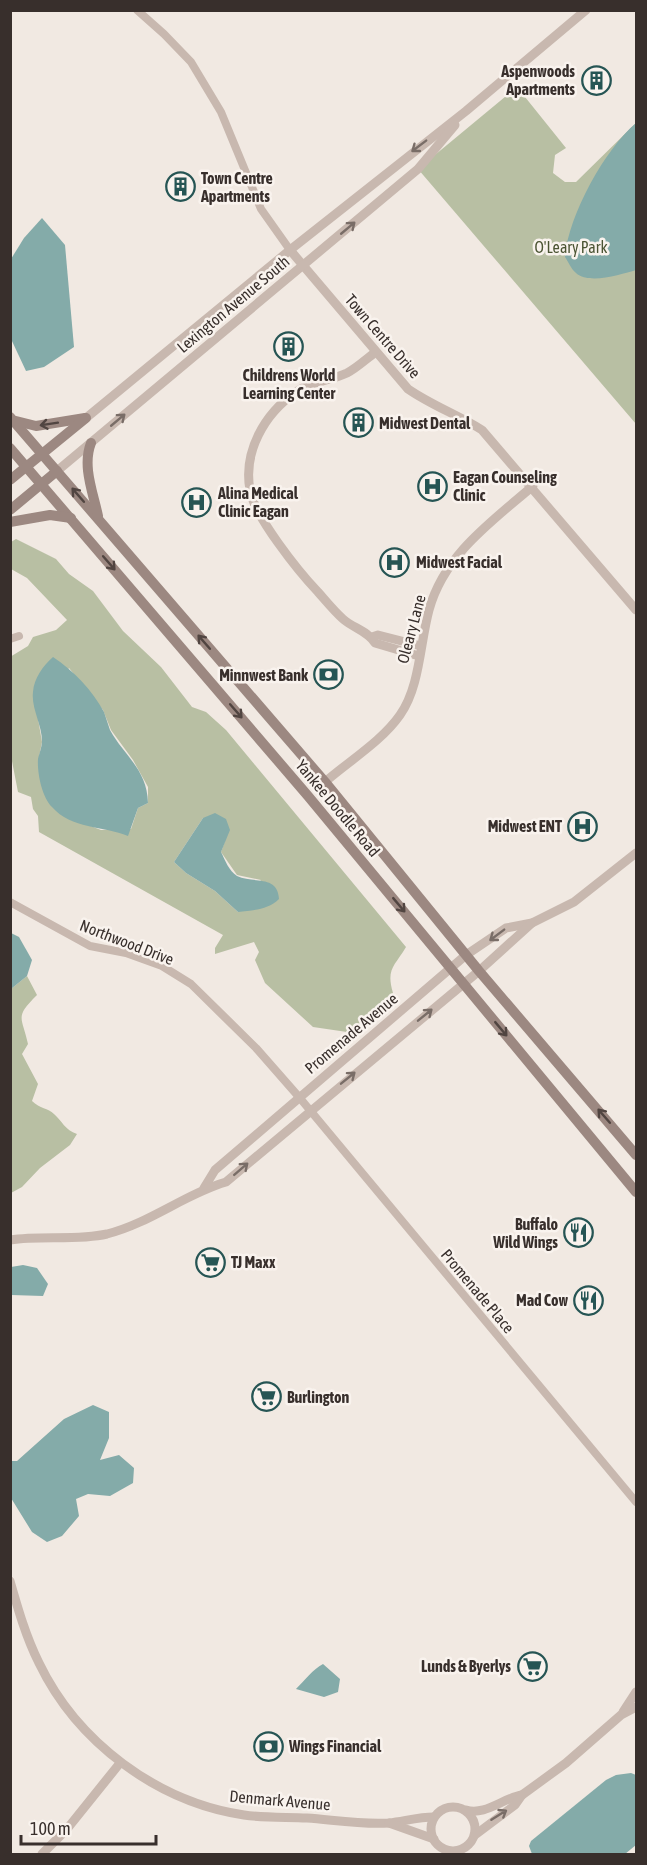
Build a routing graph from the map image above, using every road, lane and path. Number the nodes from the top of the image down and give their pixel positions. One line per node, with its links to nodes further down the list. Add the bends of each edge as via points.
1 (137, 10): 4 (street, via 190,62 221,112 261,209)
2 (586, 10): 3 (street, Lexington Avenue South)
3 (466, 111): 4 (street, Lexington Avenue South, one-way to 4); 5 (street, Lexington Avenue South, one-way to 3, via 418,169)
4 (290, 250): 5 (street, Town Centre Drive); 8 (street, Lexington Avenue South)
5 (303, 265): 6 (street, Town Centre Drive); 9 (street, Lexington Avenue South, one-way to 5)
6 (376, 352): 16 (street, Town Centre Drive, via 408,389 482,430); 22 (street, via 347,373 310,384 276,411 256,436 249,465 250,492 261,517 344,621 372,637 375,643)
7 (12, 418): 8 (main road, one-way to 7, via 36,426); 11 (main road, Yankee Doodle Road)
8 (86, 418): 11 (main road, Lexington Avenue South)
9 (92, 443): 13 (street, Lexington Avenue South); 19 (main road, via 87,464)
10 (10, 448): 12 (main road, Yankee Doodle Road)
11 (43, 454): 12 (main road, Lexington Avenue South); 13 (main road, Yankee Doodle Road)
12 (27, 467): 14 (main road, Lexington Avenue South); 15 (main road, Yankee Doodle Road)
13 (57, 471): 15 (main road, Lexington Avenue South); 19 (main road, Yankee Doodle Road, one-way to 13)
14 (10, 480)
15 (42, 484): 17 (main road, Lexington Avenue South); 18 (main road, Yankee Doodle Road)
16 (532, 486): 21 (street, Town Centre Drive); 22 (street, Oleary Lane, via 471,539 446,571 430,608)
17 (10, 510)
18 (71, 519): 20 (main road, via 50,515); 28 (main road, Yankee Doodle Road, one-way to 28)
19 (99, 519): 23 (main road, Yankee Doodle Road, one-way to 19)
20 (10, 522)
21 (636, 610)
22 (420, 651): 23 (street, Oleary Lane, via 411,691 399,717)
23 (325, 782): 27 (main road, Yankee Doodle Road)
24 (636, 853): 26 (street, Promenade Avenue, via 574,902)
25 (10, 902): 31 (street, Northwood Drive, via 90,946 162,966 191,984)
26 (532, 923): 27 (street, Promenade Avenue, one-way to 27, via 506,928); 29 (street, Promenade Avenue)
27 (466, 955): 28 (street, Promenade Avenue); 29 (main road, Yankee Doodle Road)
28 (450, 968): 30 (main road, Yankee Doodle Road); 31 (street, Promenade Avenue)
29 (479, 971): 30 (street, Promenade Avenue); 33 (main road, Yankee Doodle Road, one-way to 29)
30 (463, 984): 32 (street, Promenade Avenue, one-way to 30); 35 (main road, Yankee Doodle Road, one-way to 35)
31 (299, 1097): 32 (street, Promenade Place); 34 (street, Promenade Avenue, via 215,1170)
32 (309, 1110): 34 (street, Promenade Avenue, one-way to 32, via 226,1182); 37 (street, Promenade Place)
33 (636, 1155)
34 (204, 1188): 36 (street, Promenade Avenue, via 107,1234)
35 (634, 1188)
36 (10, 1240)
37 (636, 1502)
38 (10, 1581): 42 (street, via 30,1643 54,1690 89,1734)
39 (636, 1692): 41 (street)
40 (636, 1707): 41 (street)
41 (621, 1715): 43 (street)
42 (120, 1763): 46 (street, Denmark Avenue, via 178,1795 233,1812); 51 (street)
43 (522, 1795): 44 (street, via 508,1797 474,1813); 47 (street, one-way to 43, via 515,1805)
44 (464, 1809): 45 (street, via 450,1807); 47 (street, via 474,1819)
45 (435, 1817): 46 (street, Denmark Avenue); 48 (street)
46 (389, 1822): 48 (street, Denmark Avenue)
47 (475, 1835): 49 (street)
48 (434, 1839): 50 (street, via 441,1849)
49 (473, 1850): 50 (street)
50 (457, 1853)
51 (42, 1854)

